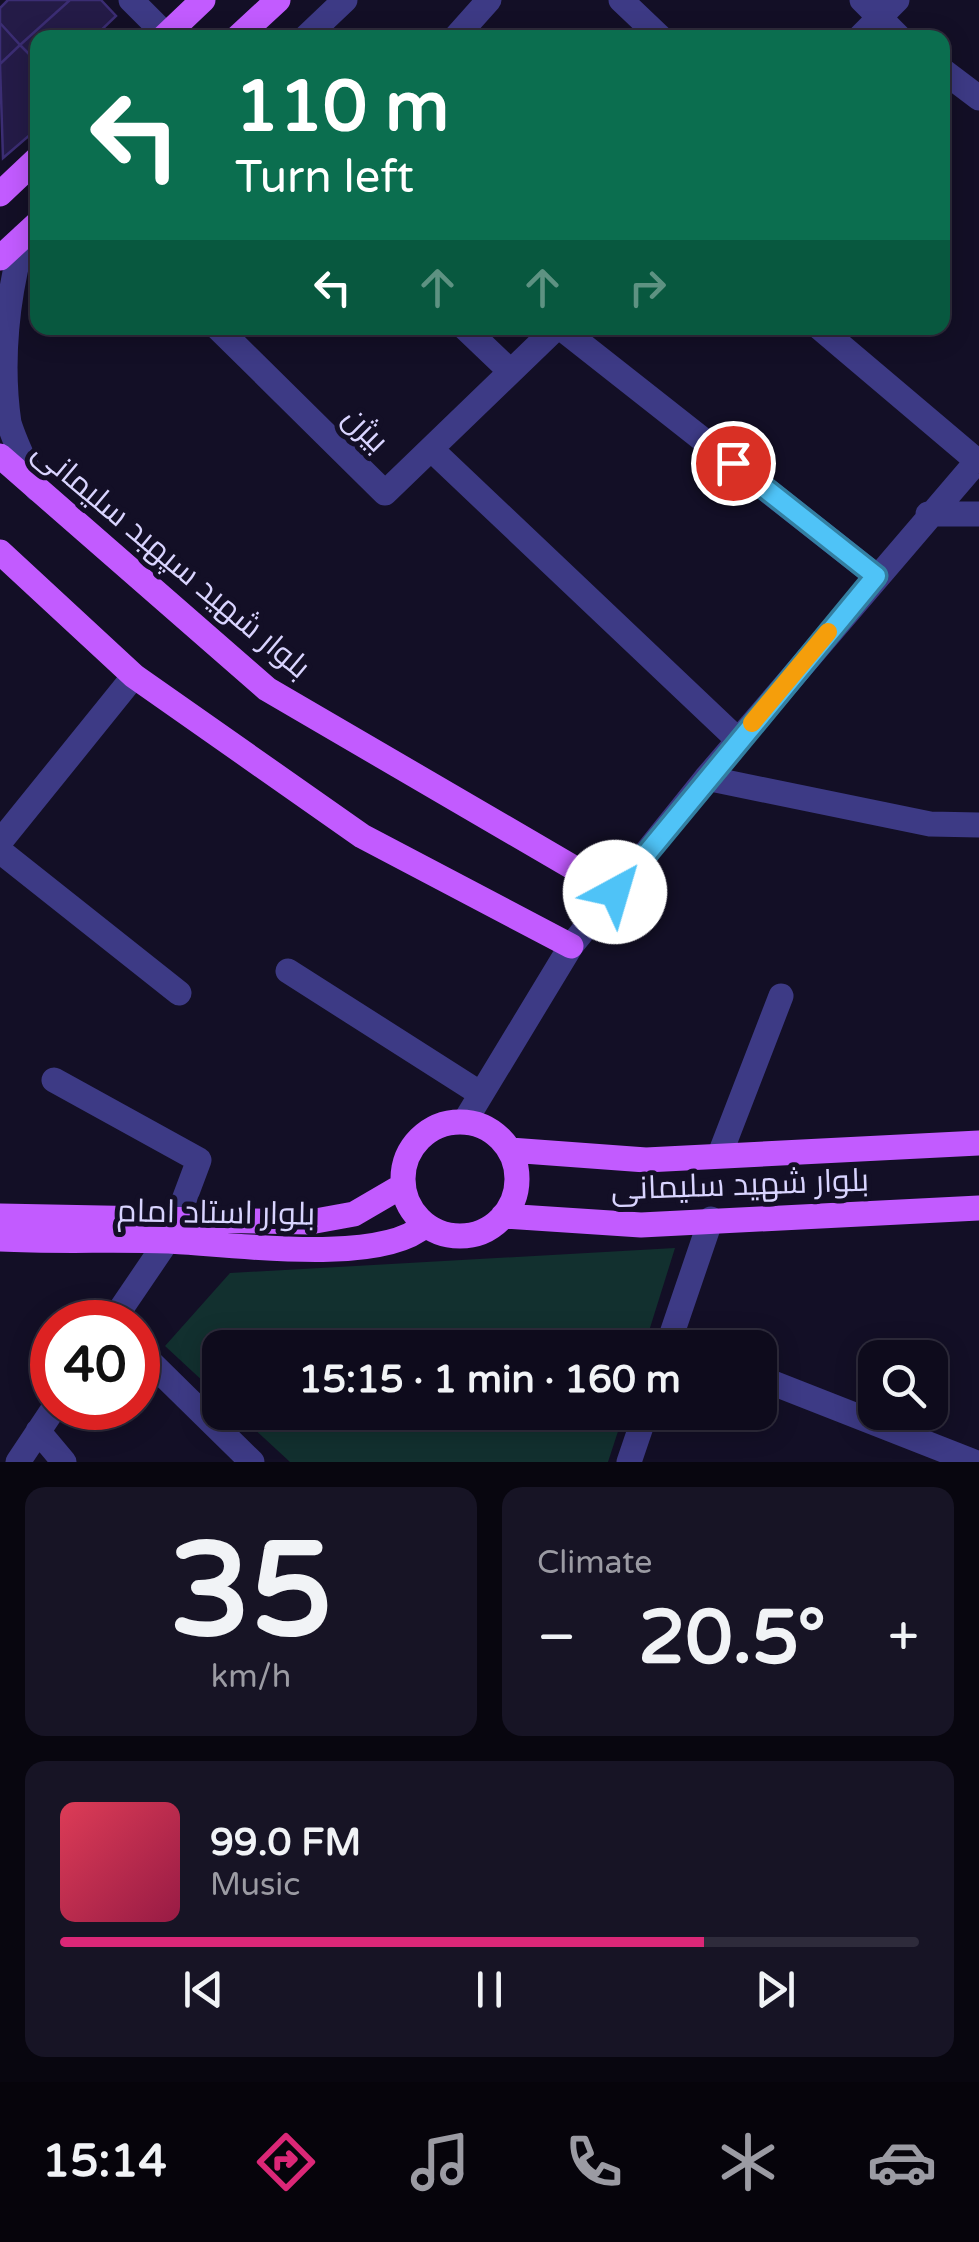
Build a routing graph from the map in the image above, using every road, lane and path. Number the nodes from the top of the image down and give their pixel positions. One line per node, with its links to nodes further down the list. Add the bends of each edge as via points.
1 (204, 0): 10 (main road)
2 (278, 0): 11 (main road)
3 (345, 0): 12 (street)
4 (489, 0): 13 (street)
5 (620, 0): 14 (street)
6 (897, 0): 8 (street)
7 (141, 4): 9 (street)
8 (866, 19)
9 (160, 30)
10 (171, 30)
11 (246, 30)
12 (313, 30)
13 (463, 30)
14 (653, 30)
15 (950, 76): 16 (street)
16 (979, 98)
17 (30, 164): 18 (main road)
18 (3, 184)
19 (30, 231): 21 (main road)
20 (30, 233): 31 (street, via 3,320 2,372 8,422)
21 (0, 258)
22 (225, 335): 28 (street, بیژن, via 385,493)
23 (472, 335): 27 (street)
24 (550, 335): 27 (street, بیژن)
25 (567, 335): 35 (street)
26 (828, 335): 30 (street)
27 (510, 371): 28 (street, بیژن)
28 (431, 448): 37 (street)
29 (0, 456): 31 (main road, بلوار شهید سپهبد سلیمانی)
30 (978, 460): 32 (street)
31 (37, 489): 42 (main road, بلوار شهید سپهبد سلیمانی, via 267,689)
32 (928, 514): 33 (street); 35 (street)
33 (979, 514)
34 (0, 552): 36 (main road)
35 (876, 576): 37 (street)
36 (134, 676): 40 (street); 43 (main road, via 362,836)
37 (738, 740): 38 (street)
38 (706, 778): 39 (street, via 930,824); 42 (street)
39 (979, 825)
40 (0, 842)
41 (0, 851): 45 (street)
42 (615, 892): 43 (street)
43 (570, 946): 48 (street)
44 (288, 971): 48 (street)
45 (179, 993)
46 (781, 996): 52 (street)
47 (54, 1080): 56 (street, via 199,1160)
48 (481, 1094): 49 (street)
49 (465, 1120): 51 (main road, via 491,1130); 53 (main road, via 431,1128 408,1152)
50 (979, 1143): 52 (main road, بلوار شهید سلیمانی)
51 (510, 1150): 52 (main road, بلوار شهید سلیمانی, via 646,1160); 57 (main road, via 516,1184)
52 (720, 1154)
53 (402, 1186): 56 (main road, بلوار استاد امام, via 354,1214 310,1222); 59 (main road)
54 (979, 1208): 58 (main road, بلوار شهید سلیمانی)
55 (0, 1216): 56 (main road, بلوار استاد امام)
56 (178, 1216)
57 (504, 1216): 58 (main road, بلوار شهید سلیمانی, via 641,1224); 59 (main road, via 474,1234 440,1233)
58 (711, 1219): 63 (street)
59 (425, 1225): 61 (main road, بلوار استاد امام, via 411,1238 380,1244 283,1250)
60 (0, 1239): 61 (main road, بلوار استاد امام)
61 (167, 1241): 62 (street)
62 (127, 1300)
63 (678, 1330)
64 (160, 1372): 70 (street)
65 (777, 1385): 72 (street)
66 (640, 1430): 71 (street)
67 (38, 1431): 68 (street); 69 (street)
68 (18, 1462)
69 (64, 1462)
70 (252, 1462)
71 (629, 1462)
72 (974, 1462)

